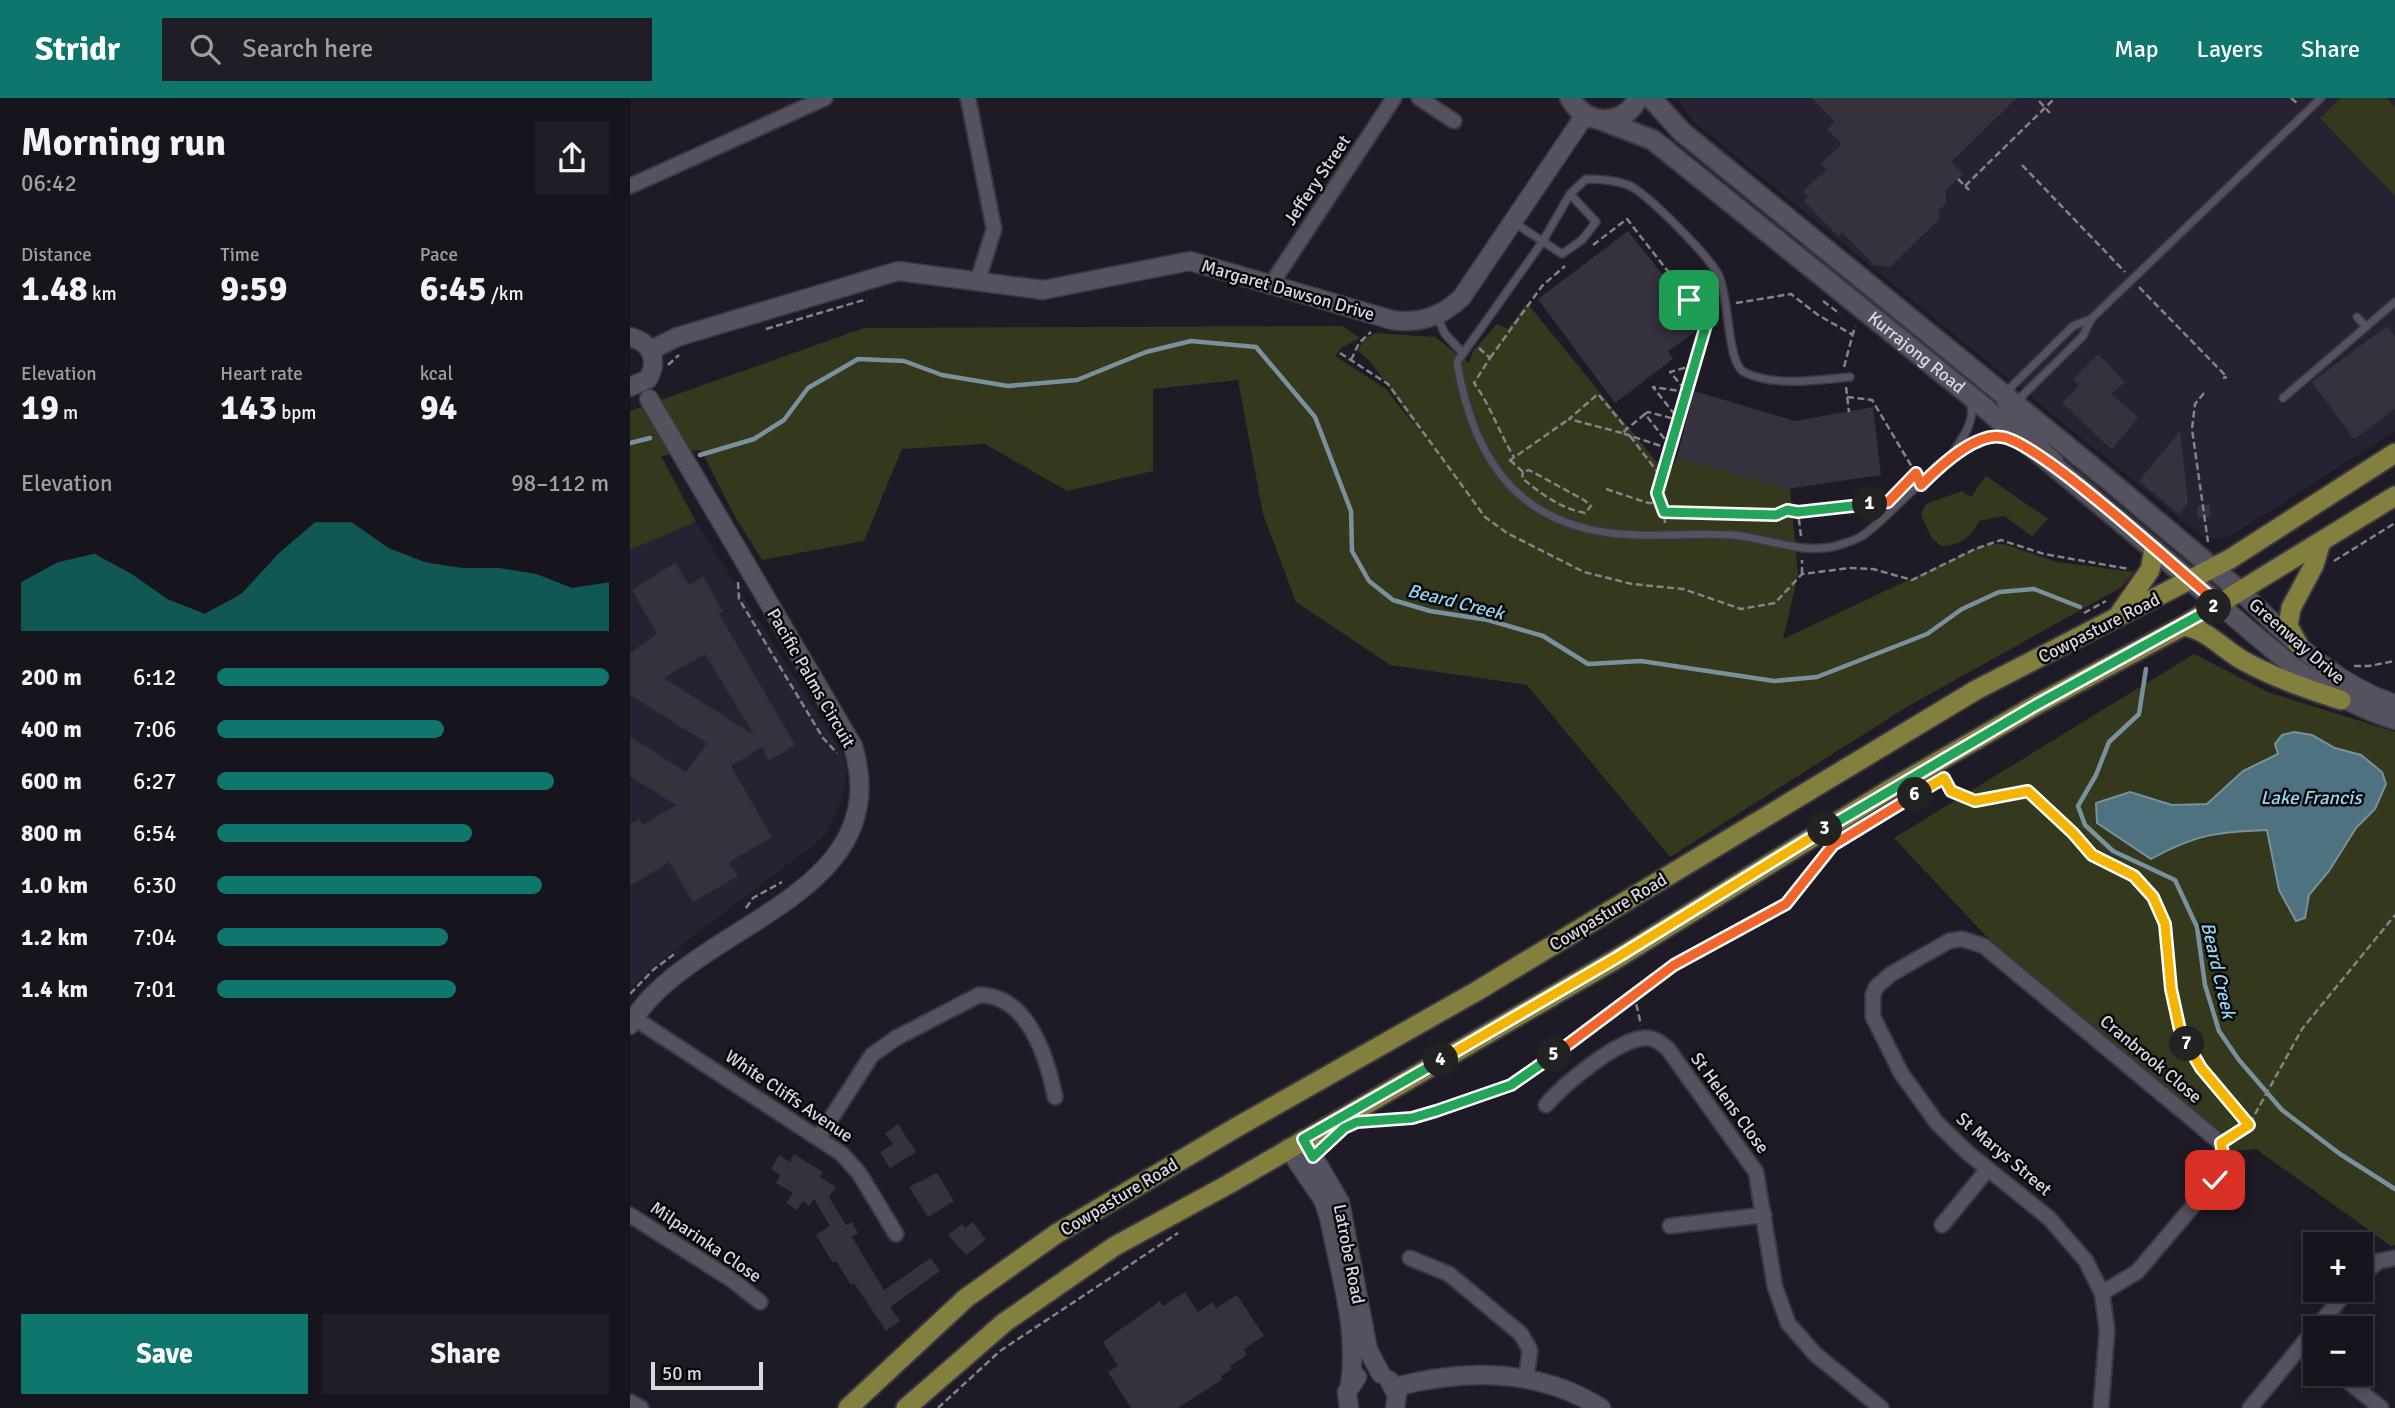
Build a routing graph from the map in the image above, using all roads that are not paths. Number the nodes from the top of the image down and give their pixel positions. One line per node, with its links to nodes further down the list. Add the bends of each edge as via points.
1 (825, 98): 11 (street)
2 (968, 98): 15 (street, via 994,229)
3 (1395, 98): 16 (street, Jeffery Street)
4 (1419, 98): 10 (street)
5 (1570, 98): 9 (main road)
6 (1638, 98): 9 (main road, via 1621,117)
7 (1651, 98): 29 (main road, Kurrajong Road, via 1682,132)
8 (2320, 98): 20 (lane)
9 (1593, 118): 13 (street, Margaret Dawson Drive); 27 (main road, Kurrajong Road, via 1653,140)
10 (1454, 121)
11 (630, 186)
12 (1570, 194): 14 (lane); 14 (lane, via 1596,222 1562,254); 25 (lane, via 1586,179 1629,185 1650,200 1719,276 1734,362 1743,372 1787,382)
13 (1513, 222): 14 (lane); 18 (street, Margaret Dawson Drive, via 1462,297)
14 (1543, 241): 24 (lane)
15 (978, 280): 16 (street, Margaret Dawson Drive, via 1043,290 1190,261); 23 (street, Margaret Dawson Drive, via 898,271 677,337)
16 (1272, 283): 18 (street, Margaret Dawson Drive, via 1392,320 1413,323)
17 (2395, 302): 21 (lane)
18 (1436, 315): 24 (lane, via 1445,334)
19 (2357, 317): 21 (lane)
20 (2091, 319): 29 (lane, via 2073,326); 29 (lane, via 2083,336 2022,396)
21 (2366, 327): 28 (lane)
22 (630, 337): 23 (street)
23 (650, 350): 26 (street, via 654,365)
24 (1462, 352): 31 (lane, via 1457,362 1462,396 1478,440 1509,486 1539,512 1597,531 1734,535 1821,549 1861,537)
25 (1850, 377)
26 (640, 390): 48 (street, Pacific Palms Circuit, via 853,746 860,789 845,844 822,874 652,994)
27 (1967, 393): 31 (lane, via 1972,410 1968,428); 32 (main road, Kurrajong Road)
28 (2283, 398)
29 (2011, 400): 34 (lane, via 2001,404 2006,412 2048,447); 37 (main road, Kurrajong Road)
30 (2395, 453): 37 (main road, Cowpasture Road)
31 (1950, 457): 32 (lane, via 1983,439 2002,436)
32 (2054, 466): 34 (main road, Kurrajong Road)
33 (2395, 496): 35 (main road, Cowpasture Road)
34 (2106, 509): 36 (main road, Kurrajong Road)
35 (2320, 542): 39 (main road, Cowpasture Road); 43 (main road, via 2314,565 2291,608 2288,626)
36 (2154, 550): 38 (main road, Kurrajong Road); 41 (main road, via 2150,570)
37 (2213, 568): 38 (main road, Cowpasture Road); 39 (main road, Kurrajong Road)
38 (2190, 581): 40 (main road, Kurrajong Road); 41 (main road, Cowpasture Road)
39 (2240, 591): 40 (main road, Cowpasture Road); 43 (street, Greenway Drive)
40 (2219, 604): 42 (main road, Cowpasture Road); 44 (street, Greenway Drive)
41 (2115, 620): 74 (main road, Cowpasture Road, via 1976,690 1489,984 1056,1234 965,1298)
42 (2183, 626): 44 (main road, via 2196,627 2273,676); 52 (main road, Cowpasture Road, via 1900,783 1616,958)
43 (2298, 644): 45 (street, Greenway Drive, via 2341,681)
44 (2341, 700): 46 (street, Greenway Drive)
45 (2395, 704)
46 (2395, 720)
47 (1962, 939): 53 (street, St Marys Street, via 1937,946 1883,980 1871,1004 1879,1033 1913,1092 1952,1139); 62 (street, Cranbrook Close, via 1993,952 2221,1143 2224,1159 2215,1180 2137,1272)
48 (632, 1021): 51 (street, White Cliffs Avenue)
49 (1055, 1097): 51 (street, via 1048,1062 1022,1015 1008,1000 979,995 872,1055)
50 (1546, 1105): 55 (street, St Helens Close, via 1573,1076 1629,1043 1644,1038 1659,1042 1751,1160 1760,1182)
51 (819, 1137): 58 (street, White Cliffs Avenue, via 854,1166)
52 (1296, 1143): 67 (street, Latrobe Road, via 1340,1202 1368,1350); 69 (street, Latrobe Road, via 1329,1217 1351,1336); 75 (main road, Cowpasture Road, via 1115,1247 1041,1296 947,1369)
53 (1988, 1169): 56 (street); 62 (street, St Marys Street, via 2063,1231)
54 (630, 1215): 63 (street, Milparinka Close)
55 (1764, 1215): 57 (street); 79 (street, St Helens Close, via 1775,1287 1788,1323 1815,1354)
56 (1942, 1225)
57 (1670, 1226)
58 (895, 1234)
59 (1410, 1258): 68 (street, via 1449,1274 1521,1334 1530,1350)
60 (2395, 1258): 61 (street)
61 (2373, 1266)
62 (2102, 1293): 80 (street, St Marys Street, via 2108,1344)
63 (760, 1302)
64 (2338, 1302): 65 (street)
65 (2327, 1316)
66 (2303, 1344): 81 (street)
67 (1381, 1374): 69 (street, via 1367,1373); 71 (street)
68 (1526, 1379): 71 (street, via 1461,1374); 78 (street)
69 (1350, 1385): 76 (street, Latrobe Road)
70 (2354, 1386): 82 (street)
71 (1395, 1387): 77 (street)
72 (630, 1402): 73 (street)
73 (641, 1408)
74 (848, 1408)
75 (906, 1408)
76 (1349, 1408)
77 (1395, 1408)
78 (1601, 1408)
79 (1881, 1408)
80 (2101, 1408)
81 (2250, 1408)
82 (2381, 1408)

